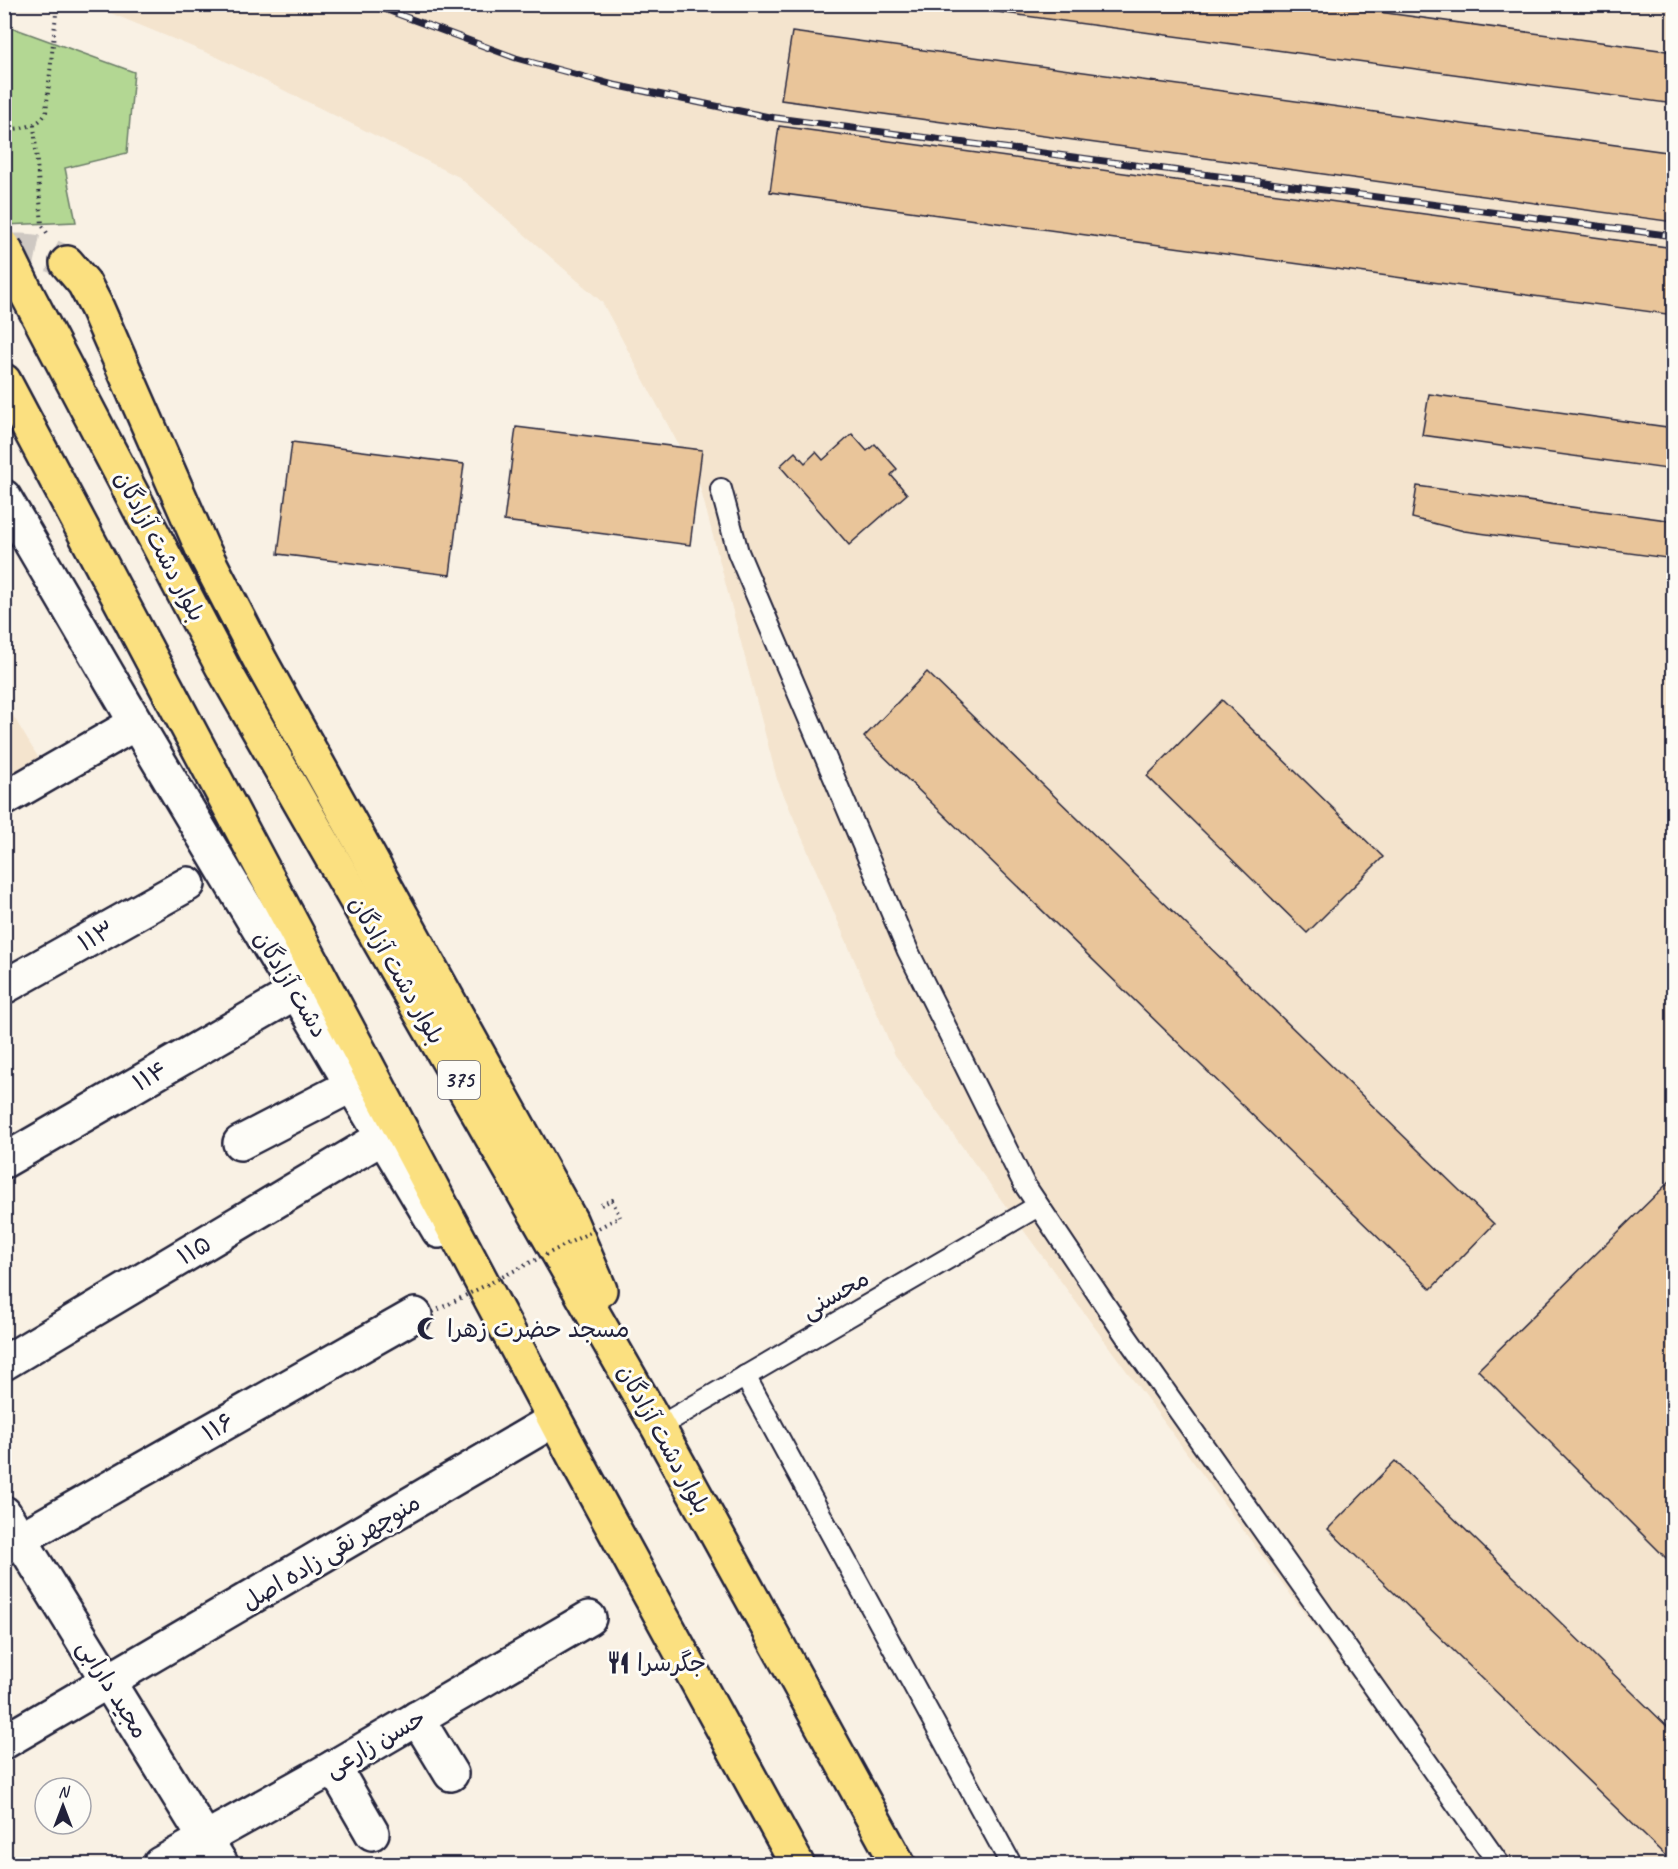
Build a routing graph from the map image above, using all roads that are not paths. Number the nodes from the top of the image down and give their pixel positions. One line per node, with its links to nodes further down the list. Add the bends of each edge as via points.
1 (4, 247): 20 (main road, بلوار دشت آزادگان / 375, bridge, via 222,666)
2 (67, 263): 20 (main road, via 97,308 202,548 261,662 570,1220)
3 (4, 381): 21 (main road)
4 (721, 489): 15 (lane, via 738,552 908,951)
5 (4, 497): 6 (street, دشت آزادگان)
6 (136, 723): 7 (street); 10 (street, دشت آزادگان)
7 (4, 799)
8 (188, 884): 9 (street, ۱۱۳)
9 (4, 987)
10 (296, 992): 11 (street, دشت آزادگان); 14 (street, ۱۱۴)
11 (352, 1085): 12 (street, دشت آزادگان); 13 (street)
12 (383, 1137): 17 (street, ۱۱۵); 19 (street, دشت آزادگان)
13 (240, 1143)
14 (4, 1161)
15 (1038, 1206): 18 (lane, محسنی); 35 (lane)
16 (424, 1313): 22 (street, ۱۱۶)
17 (4, 1363)
18 (745, 1376): 20 (lane, محسنی); 34 (lane)
19 (552, 1421): 21 (street, دشت آزادگان); 24 (street, منوچهر نقی‌ زاده اصل)
20 (658, 1426): 33 (main road, بلوار دشت آزادگان / 375)
21 (580, 1469): 32 (main road)
22 (10, 1533): 24 (street, مجید دارابی)
23 (589, 1618): 25 (street, حسن زارعی)
24 (109, 1682): 26 (street, منوچهر نقی‌ زاده اصل); 30 (street, مجید دارابی)
25 (417, 1718): 27 (street, حسن زارعی); 28 (street)
26 (4, 1742)
27 (334, 1767): 29 (street); 30 (street, حسن زارعی)
28 (451, 1774)
29 (372, 1833)
30 (213, 1851): 31 (street, حسن زارعی)
31 (160, 1864)
32 (797, 1864)
33 (898, 1864)
34 (1011, 1864)
35 (1499, 1864)

